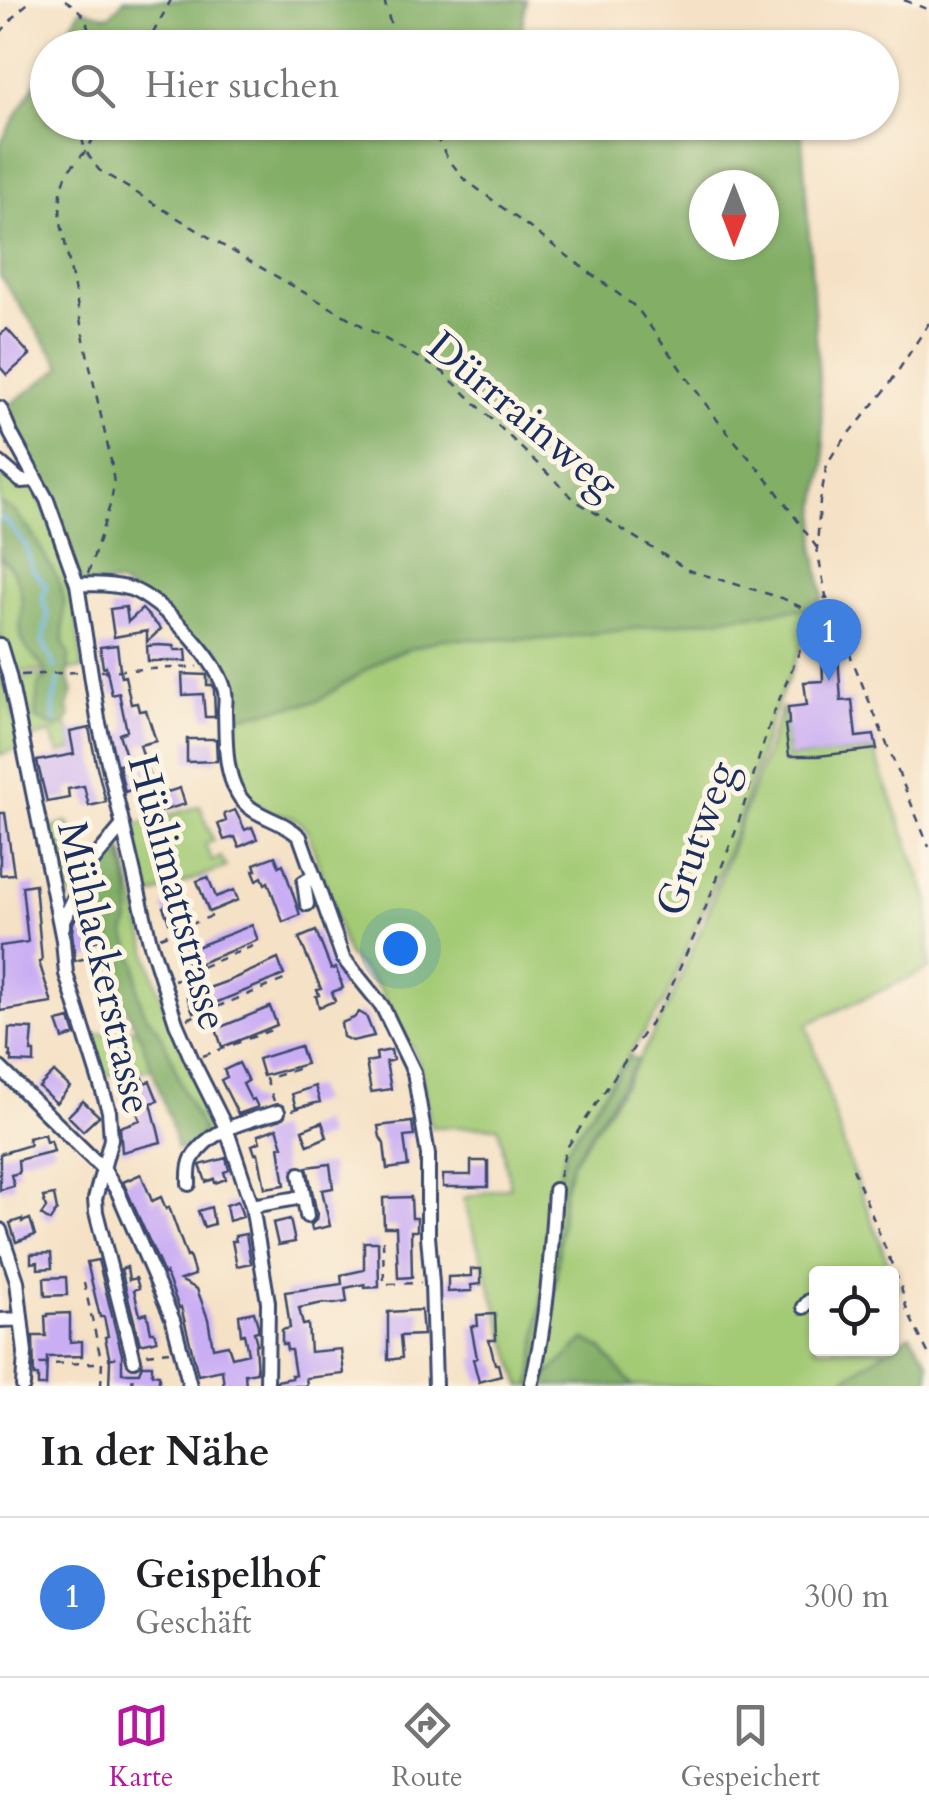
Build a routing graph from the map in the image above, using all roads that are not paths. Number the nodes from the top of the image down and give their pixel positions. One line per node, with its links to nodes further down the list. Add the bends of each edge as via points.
1 (0, 408): 2 (street, Hüslimattstrasse)
2 (6, 431): 5 (street, Hüslimattstrasse)
3 (0, 451): 6 (street)
4 (0, 462): 6 (street)
5 (36, 480): 6 (street); 7 (street, Hüslimattstrasse)
6 (20, 481)
7 (81, 584): 9 (street, Hüslimattstrasse, via 98,720); 10 (street, via 135,590 204,650 225,690 234,789 252,810 300,837)
8 (0, 644): 12 (street, Mühlackerstrasse)
9 (123, 825): 12 (street, via 92,862 62,921); 15 (street, Hüslimattstrasse, via 176,1023)
10 (313, 878): 11 (street, via 304,882); 30 (street, via 343,958 382,1006 414,1072 428,1155)
11 (307, 904)
12 (63, 940): 16 (street, Mühlackerstrasse, via 72,998 109,1112 112,1140)
13 (0, 1068): 16 (street)
14 (278, 1112): 15 (street)
15 (226, 1128): 18 (street, via 193,1158); 21 (street, Hüslimattstrasse)
16 (104, 1170): 26 (street, Mühlackerstrasse, via 96,1212); 28 (street, via 165,1298)
17 (300, 1174): 20 (street)
18 (189, 1184)
19 (555, 1190): 31 (street, via 551,1268)
20 (303, 1197): 21 (street); 22 (street)
21 (252, 1206): 29 (street, Hüslimattstrasse, via 268,1302)
22 (307, 1216)
23 (0, 1230): 24 (street)
24 (21, 1319): 25 (street); 27 (street)
25 (0, 1320)
26 (134, 1358)
27 (24, 1386)
28 (190, 1386)
29 (267, 1386)
30 (434, 1386)
31 (531, 1386)

